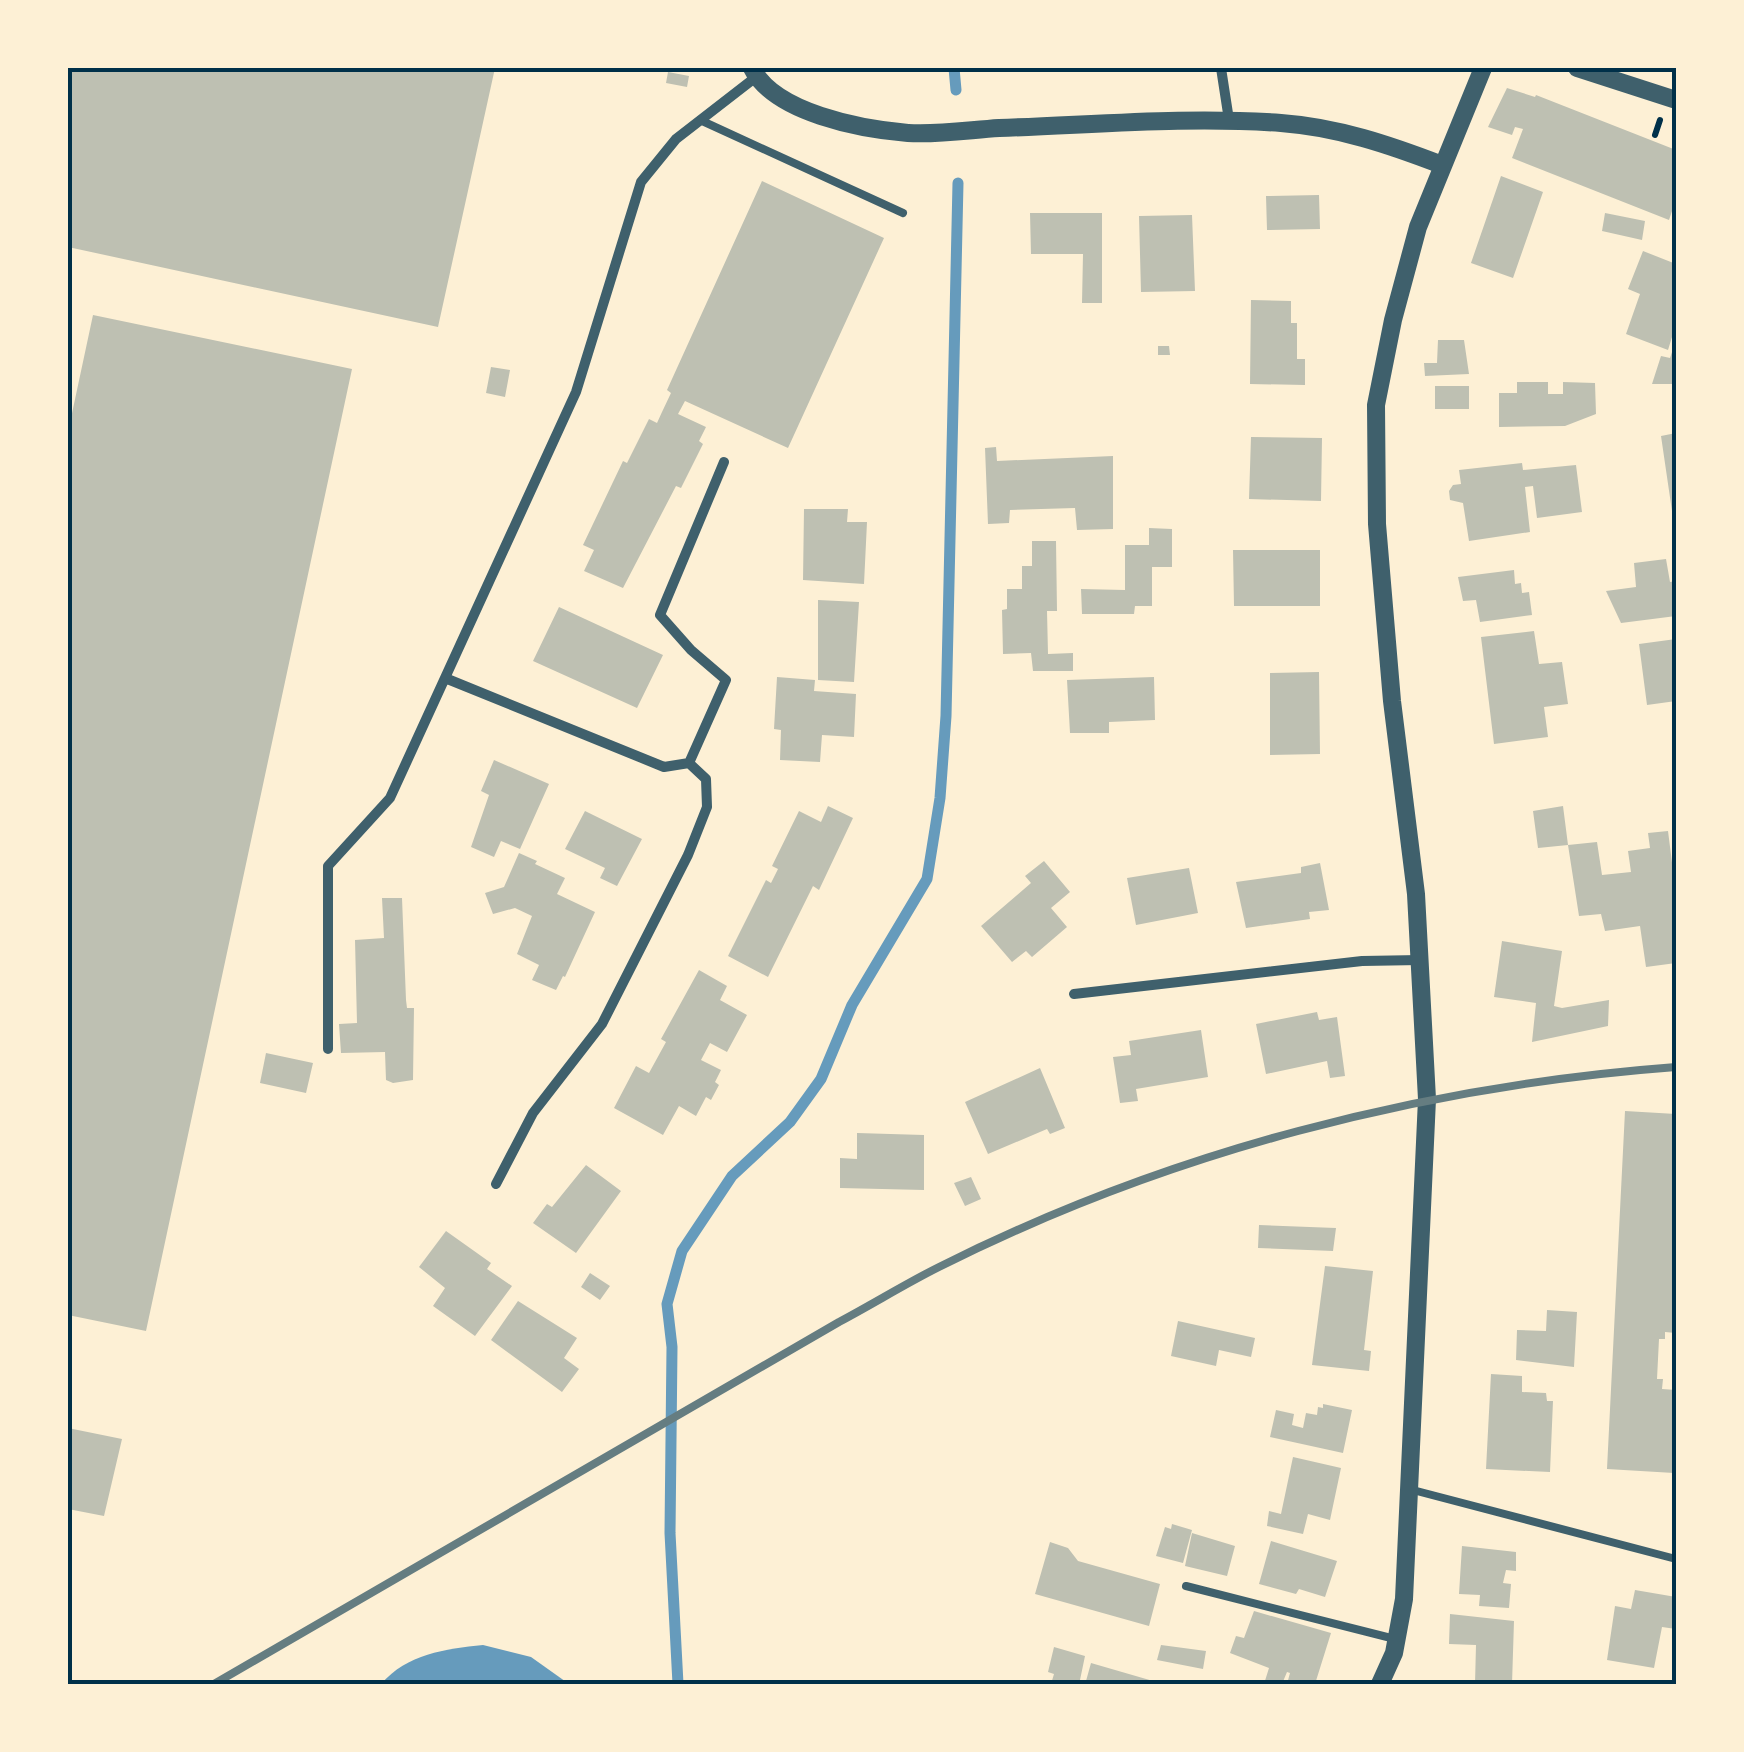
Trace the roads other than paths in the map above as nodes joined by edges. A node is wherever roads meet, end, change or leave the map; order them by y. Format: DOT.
graph roads {
  1 [pos="1221,68"];
  2 [pos="1483,68"];
  3 [pos="1577,68"];
  4 [pos="754,72"];
  5 [pos="1676,100"];
  6 [pos="700,120"];
  7 [pos="1230,120"];
  8 [pos="1442,165"];
  9 [pos="903,213"];
  10 [pos="724,462"];
  11 [pos="445,678"];
  12 [pos="690,763"];
  13 [pos="1420,960"];
  14 [pos="1074,994"];
  15 [pos="328,1050"];
  16 [pos="496,1184"];
  17 [pos="1409,1489"];
  18 [pos="1676,1558"];
  19 [pos="1186,1586"];
  20 [pos="1396,1640"];
  21 [pos="1380,1684"];
  1 -- 7 [label="street"];
  2 -- 8 [label="street"];
  3 -- 5 [label="street"];
  4 -- 6 [label="street"];
  4 -- 7 [label="street"];
  6 -- 9 [label="lane"];
  6 -- 11 [label="street"];
  7 -- 8 [label="street"];
  8 -- 13 [label="street"];
  10 -- 12 [label="street"];
  11 -- 12 [label="street"];
  11 -- 15 [label="street"];
  12 -- 16 [label="street"];
  13 -- 14 [label="street"];
  13 -- 17 [label="street"];
  17 -- 18 [label="lane"];
  17 -- 20 [label="street"];
  19 -- 20 [label="lane"];
  20 -- 21 [label="street"];
}
